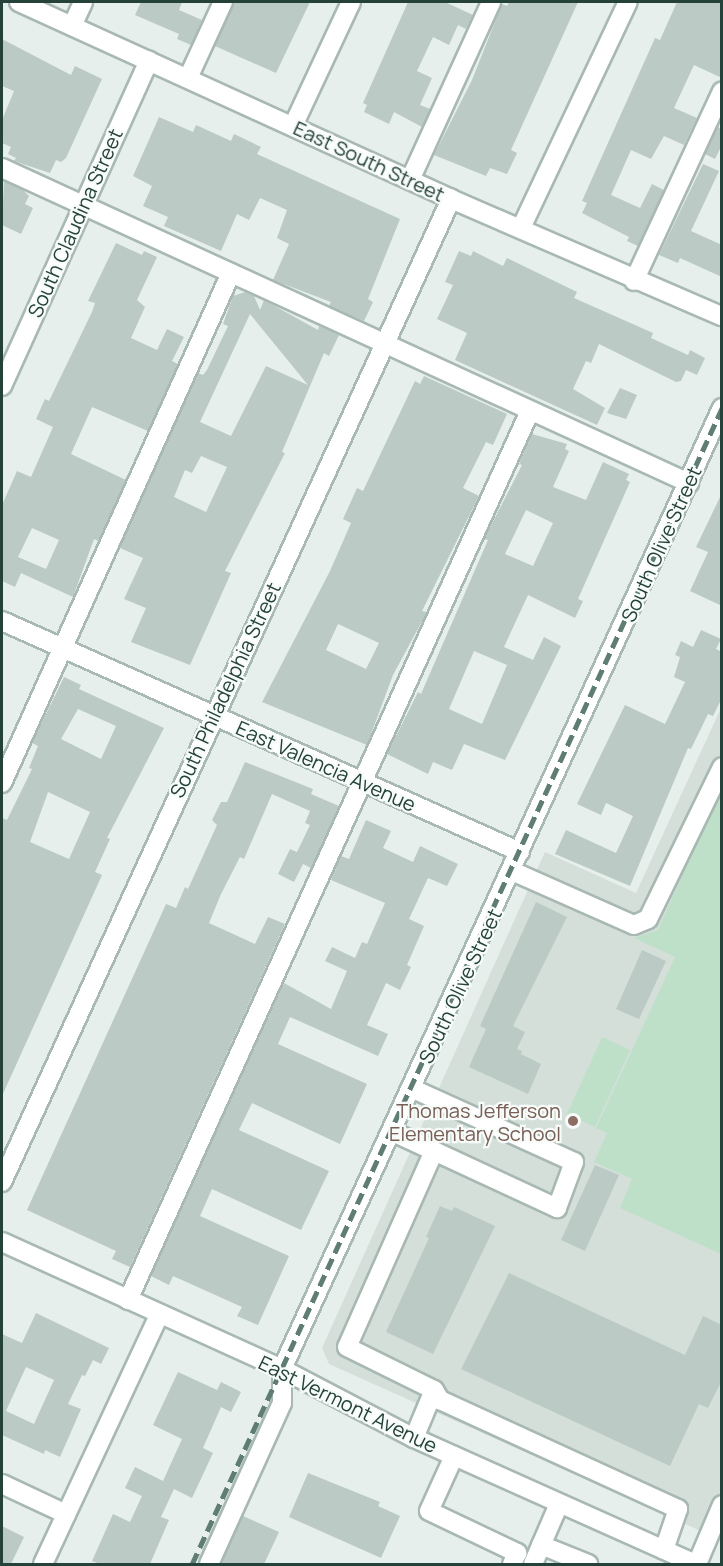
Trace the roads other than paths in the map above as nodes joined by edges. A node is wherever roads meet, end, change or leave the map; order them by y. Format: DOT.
graph roads {
  1 [pos="19,2"];
  2 [pos="83,2"];
  3 [pos="223,2"];
  4 [pos="351,2"];
  5 [pos="491,2"];
  6 [pos="628,2"];
  7 [pos="72,26"];
  8 [pos="149,61"];
  9 [pos="188,78"];
  10 [pos="722,91"];
  11 [pos="293,126"];
  12 [pos="2,168"];
  13 [pos="410,180"];
  14 [pos="451,199"];
  15 [pos="84,206"];
  16 [pos="521,228"];
  17 [pos="231,273"];
  18 [pos="634,281"];
  19 [pos="722,316"];
  20 [pos="385,344"];
  21 [pos="2,386"];
  22 [pos="722,408"];
  23 [pos="530,411"];
  24 [pos="689,483"];
  25 [pos="2,621"];
  26 [pos="63,648"];
  27 [pos="213,716"];
  28 [pos="722,767"];
  29 [pos="362,782"];
  30 [pos="2,783"];
  31 [pos="520,852"];
  32 [pos="512,871"];
  33 [pos="413,1089"];
  34 [pos="393,1132"];
  35 [pos="434,1151"];
  36 [pos="2,1182"];
  37 [pos="2,1242"];
  38 [pos="128,1300"];
  39 [pos="159,1315"];
  40 [pos="282,1369"];
  41 [pos="434,1390"];
  42 [pos="414,1438"];
  43 [pos="454,1456"];
  44 [pos="2,1484"];
  45 [pos="559,1504"];
  46 [pos="722,1505"];
  47 [pos="66,1514"];
  48 [pos="541,1545"];
  49 [pos="670,1557"];
  50 [pos="43,1564"];
  51 [pos="209,1564"];
  52 [pos="512,1564"];
  53 [pos="533,1564"];
  54 [pos="588,1564"];
  55 [pos="697,1564"];
  1 -- 7 [label="street, East South Street"];
  2 -- 7 [label="street"];
  3 -- 9 [label="street"];
  4 -- 11 [label="street"];
  5 -- 13 [label="street"];
  6 -- 16 [label="street"];
  7 -- 8 [label="street, East South Street"];
  8 -- 9 [label="street, East South Street"];
  8 -- 15 [label="street, South Claudina Street"];
  9 -- 11 [label="street, East South Street"];
  10 -- 18 [label="street"];
  11 -- 13 [label="street, East South Street"];
  12 -- 15 [label="street"];
  13 -- 14 [label="street, East South Street"];
  14 -- 16 [label="street, East South Street"];
  14 -- 20 [label="street, South Philadelphia Street"];
  15 -- 17 [label="street"];
  15 -- 21 [label="street, South Claudina Street"];
  16 -- 18 [label="street, East South Street"];
  17 -- 20 [label="street"];
  17 -- 26 [label="street"];
  18 -- 19 [label="street, East South Street"];
  20 -- 23 [label="street"];
  20 -- 27 [label="street, South Philadelphia Street"];
  22 -- 24 [label="street, South Olive Street"];
  23 -- 24 [label="street"];
  23 -- 29 [label="street"];
  24 -- 31 [label="street, South Olive Street"];
  25 -- 26 [label="street, East Valencia Avenue"];
  26 -- 27 [label="street, East Valencia Avenue"];
  26 -- 30 [label="street"];
  27 -- 29 [label="street, East Valencia Avenue"];
  27 -- 36 [label="street, South Philadelphia Street"];
  28 -- 32 [label="street"];
  29 -- 31 [label="street, East Valencia Avenue"];
  29 -- 38 [label="street"];
  31 -- 32 [label="street, South Olive Street"];
  32 -- 33 [label="street, South Olive Street"];
  33 -- 34 [label="street, South Olive Street"];
  33 -- 35 [label="street"];
  34 -- 35 [label="street"];
  34 -- 40 [label="street, South Olive Street"];
  35 -- 41 [label="street"];
  37 -- 38 [label="street, East Vermont Avenue"];
  38 -- 39 [label="street, East Vermont Avenue"];
  39 -- 40 [label="street, East Vermont Avenue"];
  39 -- 47 [label="street"];
  40 -- 42 [label="street, East Vermont Avenue"];
  40 -- 51 [label="street, South Olive Street"];
  41 -- 42 [label="street"];
  41 -- 49 [label="street"];
  42 -- 43 [label="street, East Vermont Avenue"];
  43 -- 45 [label="street, East Vermont Avenue"];
  43 -- 52 [label="street"];
  44 -- 47 [label="street"];
  45 -- 48 [label="street"];
  45 -- 49 [label="street, East Vermont Avenue"];
  46 -- 55 [label="street"];
  47 -- 50 [label="street"];
  48 -- 53 [label="street"];
  48 -- 54 [label="street"];
  49 -- 55 [label="street, East Vermont Avenue"];
}
